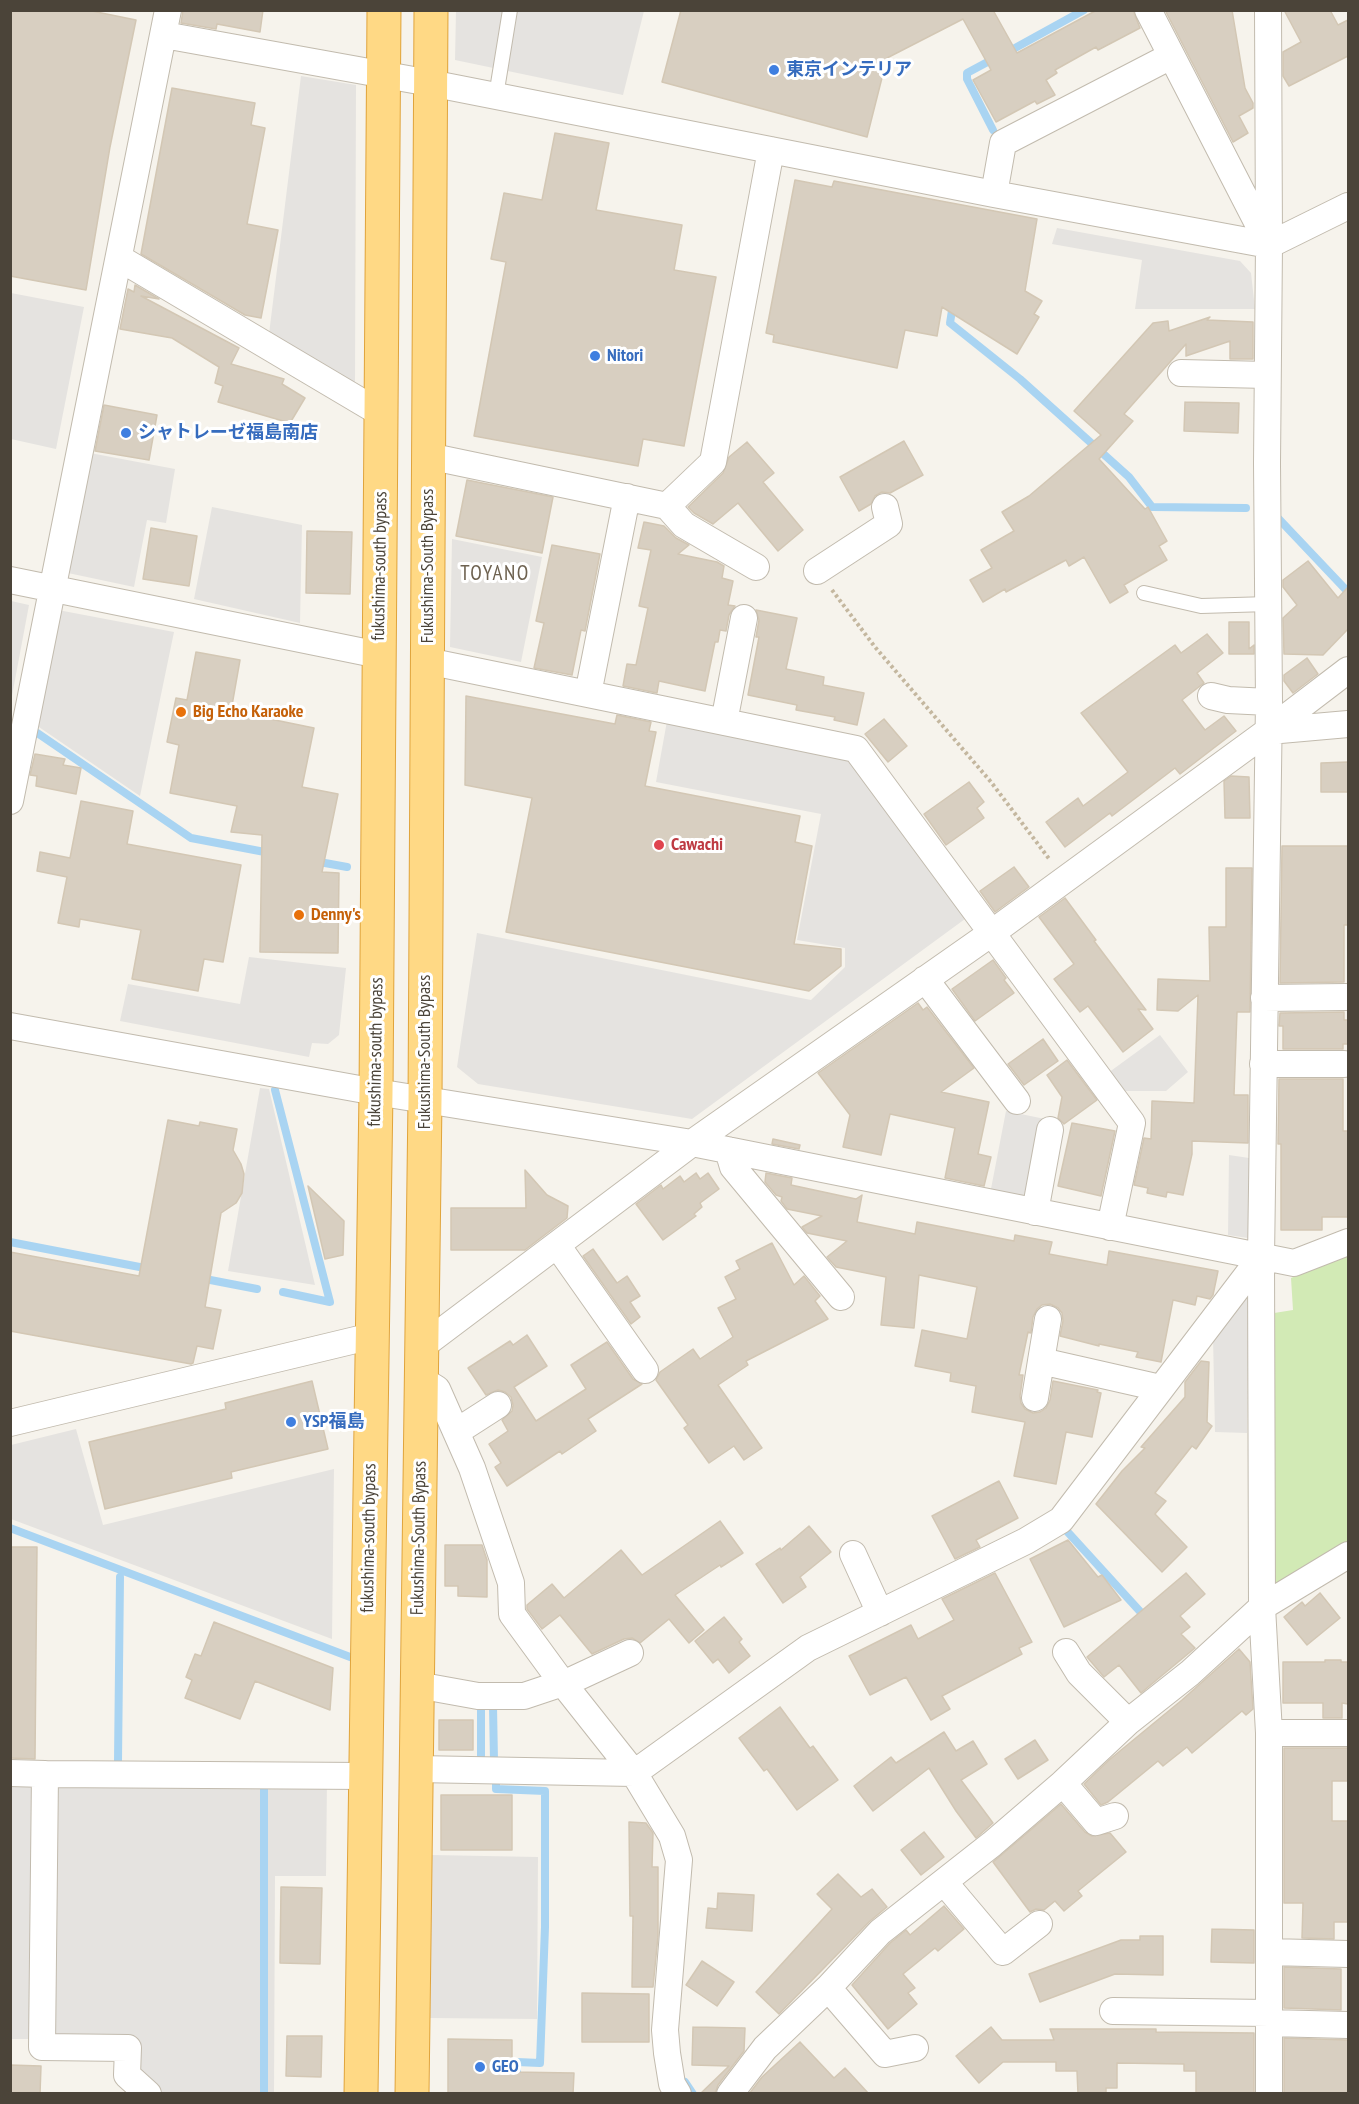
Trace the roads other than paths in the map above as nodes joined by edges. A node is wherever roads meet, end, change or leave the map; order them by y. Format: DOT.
graph roads {
  1 [pos="384,10"];
  2 [pos="431,10"];
  3 [pos="510,10"];
  4 [pos="1148,10"];
  5 [pos="1268,10"];
  6 [pos="166,23"];
  7 [pos="1171,56"];
  8 [pos="383,75"];
  9 [pos="430,83"];
  10 [pos="496,96"];
  11 [pos="771,150"];
  12 [pos="994,194"];
  13 [pos="1348,206"];
  14 [pos="1269,245"];
  15 [pos="119,258"];
  16 [pos="1181,373"];
  17 [pos="1267,375"];
  18 [pos="382,414"];
  19 [pos="428,456"];
  20 [pos="627,497"];
  21 [pos="668,506"];
  22 [pos="885,507"];
  23 [pos="756,567"];
  24 [pos="817,571"];
  25 [pos="10,580"];
  26 [pos="52,588"];
  27 [pos="1144,593"];
  28 [pos="1269,604"];
  29 [pos="744,618"];
  30 [pos="379,654"];
  31 [pos="427,661"];
  32 [pos="1348,670"];
  33 [pos="588,694"];
  34 [pos="1211,696"];
  35 [pos="1269,702"];
  36 [pos="724,722"];
  37 [pos="1348,724"];
  38 [pos="1268,731"];
  39 [pos="10,801"];
  40 [pos="993,932"];
  41 [pos="925,979"];
  42 [pos="1346,997"];
  43 [pos="1264,998"];
  44 [pos="10,1026"];
  45 [pos="1263,1064"];
  46 [pos="1344,1064"];
  47 [pos="375,1092"];
  48 [pos="425,1100"];
  49 [pos="1017,1101"];
  50 [pos="1050,1130"];
  51 [pos="692,1143"];
  52 [pos="728,1150"];
  53 [pos="1035,1212"];
  54 [pos="1110,1227"];
  55 [pos="1348,1242"];
  56 [pos="557,1245"];
  57 [pos="1260,1257"];
  58 [pos="841,1297"];
  59 [pos="1048,1319"];
  60 [pos="372,1336"];
  61 [pos="422,1347"];
  62 [pos="1041,1361"];
  63 [pos="645,1370"];
  64 [pos="421,1379"];
  65 [pos="1160,1388"];
  66 [pos="1035,1398"];
  67 [pos="498,1405"];
  68 [pos="10,1423"];
  69 [pos="456,1432"];
  70 [pos="854,1554"];
  71 [pos="1348,1555"];
  72 [pos="1262,1607"];
  73 [pos="880,1613"];
  74 [pos="1066,1652"];
  75 [pos="630,1653"];
  76 [pos="563,1683"];
  77 [pos="417,1685"];
  78 [pos="1128,1722"];
  79 [pos="1269,1733"];
  80 [pos="1348,1733"];
  81 [pos="416,1769"];
  82 [pos="10,1773"];
  83 [pos="634,1773"];
  84 [pos="45,1774"];
  85 [pos="366,1776"];
  86 [pos="1063,1783"];
  87 [pos="1115,1816"];
  88 [pos="944,1882"];
  89 [pos="1039,1924"];
  90 [pos="1269,1952"];
  91 [pos="1348,1954"];
  92 [pos="828,1988"];
  93 [pos="1113,2011"];
  94 [pos="1269,2018"];
  95 [pos="1348,2025"];
  96 [pos="915,2048"];
  97 [pos="148,2094"];
  98 [pos="362,2094"];
  99 [pos="412,2094"];
  100 [pos="678,2094"];
  101 [pos="730,2094"];
  102 [pos="1269,2094"];
  1 -- 8 [label="highway, fukushima-south bypass"];
  2 -- 9 [label="highway, Fukushima-South Bypass"];
  3 -- 10 [label="lane"];
  4 -- 7 [label="street"];
  5 -- 14 [label="street"];
  6 -- 8 [label="street"];
  6 -- 15 [label="street"];
  7 -- 12 [label="street"];
  7 -- 14 [label="street"];
  8 -- 9 [label="street"];
  8 -- 18 [label="highway, fukushima-south bypass"];
  9 -- 10 [label="street"];
  9 -- 19 [label="highway, Fukushima-South Bypass"];
  10 -- 11 [label="street"];
  11 -- 12 [label="street"];
  11 -- 21 [label="street"];
  12 -- 14 [label="street"];
  13 -- 14 [label="street"];
  14 -- 17 [label="street"];
  15 -- 18 [label="street"];
  15 -- 26 [label="street"];
  16 -- 17 [label="street"];
  17 -- 28 [label="street"];
  18 -- 30 [label="highway, fukushima-south bypass"];
  19 -- 20 [label="street"];
  19 -- 31 [label="highway, Fukushima-South Bypass"];
  20 -- 21 [label="street"];
  20 -- 33 [label="street"];
  21 -- 23 [label="street"];
  22 -- 24 [label="street"];
  25 -- 26 [label="street"];
  26 -- 30 [label="street"];
  26 -- 39 [label="street"];
  27 -- 28 [label="lane"];
  28 -- 35 [label="street"];
  29 -- 36 [label="street"];
  30 -- 47 [label="highway, fukushima-south bypass"];
  31 -- 33 [label="street"];
  31 -- 48 [label="highway, Fukushima-South Bypass"];
  32 -- 38 [label="street"];
  33 -- 36 [label="street"];
  34 -- 35 [label="street"];
  35 -- 38 [label="street"];
  36 -- 40 [label="street"];
  37 -- 38 [label="street"];
  38 -- 40 [label="street"];
  38 -- 43 [label="street"];
  40 -- 41 [label="street"];
  40 -- 54 [label="street"];
  41 -- 49 [label="street"];
  41 -- 51 [label="street"];
  42 -- 43 [label="street"];
  43 -- 45 [label="street"];
  44 -- 47 [label="street"];
  45 -- 46 [label="street"];
  45 -- 57 [label="street"];
  47 -- 48 [label="street"];
  47 -- 60 [label="highway, fukushima-south bypass"];
  48 -- 51 [label="street"];
  48 -- 61 [label="highway, Fukushima-South Bypass"];
  50 -- 53 [label="street"];
  51 -- 52 [label="street"];
  51 -- 56 [label="street"];
  52 -- 53 [label="street"];
  52 -- 58 [label="street"];
  53 -- 54 [label="street"];
  54 -- 57 [label="street"];
  55 -- 57 [label="street"];
  56 -- 61 [label="street"];
  56 -- 63 [label="street"];
  57 -- 65 [label="street"];
  57 -- 72 [label="street"];
  59 -- 62 [label="street"];
  60 -- 68 [label="street"];
  60 -- 85 [label="highway, fukushima-south bypass"];
  61 -- 64 [label="highway, Fukushima-South Bypass"];
  62 -- 65 [label="street"];
  62 -- 66 [label="street"];
  64 -- 69 [label="street"];
  64 -- 77 [label="highway, Fukushima-South Bypass"];
  65 -- 73 [label="street"];
  67 -- 69 [label="street"];
  69 -- 76 [label="street"];
  70 -- 73 [label="street"];
  71 -- 72 [label="street"];
  72 -- 78 [label="street"];
  72 -- 79 [label="street"];
  73 -- 83 [label="street"];
  74 -- 78 [label="street"];
  75 -- 76 [label="street"];
  76 -- 77 [label="street"];
  76 -- 83 [label="street"];
  77 -- 81 [label="highway, Fukushima-South Bypass"];
  78 -- 86 [label="street"];
  79 -- 80 [label="street"];
  79 -- 90 [label="street"];
  81 -- 83 [label="street"];
  81 -- 99 [label="highway, Fukushima-South Bypass"];
  82 -- 84 [label="street"];
  83 -- 100 [label="street"];
  84 -- 85 [label="street"];
  84 -- 97 [label="street"];
  85 -- 98 [label="highway, fukushima-south bypass"];
  86 -- 87 [label="street"];
  86 -- 88 [label="street"];
  88 -- 89 [label="street"];
  88 -- 92 [label="street"];
  90 -- 91 [label="street"];
  90 -- 94 [label="street"];
  92 -- 96 [label="street"];
  92 -- 101 [label="street"];
  93 -- 94 [label="street"];
  94 -- 95 [label="street"];
  94 -- 102 [label="street"];
}
